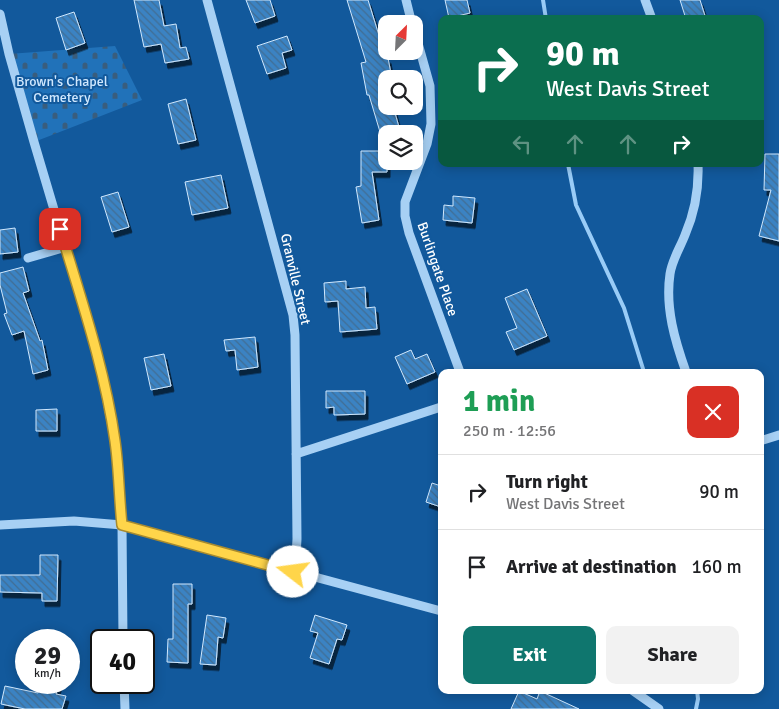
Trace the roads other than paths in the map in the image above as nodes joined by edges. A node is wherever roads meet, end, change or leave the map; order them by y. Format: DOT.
graph roads {
  1 [pos="207,0"];
  2 [pos="406,0"];
  3 [pos="646,0"];
  4 [pos="0,14"];
  5 [pos="410,15"];
  6 [pos="651,15"];
  7 [pos="423,60"];
  8 [pos="698,167"];
  9 [pos="66,247"];
  10 [pos="28,258"];
  11 [pos="459,369"];
  12 [pos="685,369"];
  13 [pos="438,408"];
  14 [pos="779,434"];
  15 [pos="764,440"];
  16 [pos="296,454"];
  17 [pos="0,525"];
  18 [pos="122,525"];
  19 [pos="293,572"];
  20 [pos="438,610"];
  21 [pos="123,629"];
  22 [pos="124,694"];
  23 [pos="638,694"];
  24 [pos="125,709"];
  25 [pos="659,709"];
  1 -- 16 [label="street, Granville Street"];
  2 -- 5 [label="street"];
  3 -- 6 [label="street"];
  4 -- 9 [label="street"];
  7 -- 11 [label="street, Burlingate Place"];
  8 -- 12 [label="street"];
  9 -- 10 [label="street"];
  9 -- 18 [label="street"];
  13 -- 16 [label="street"];
  14 -- 15 [label="street"];
  16 -- 19 [label="street, Granville Street"];
  17 -- 18 [label="street"];
  18 -- 19 [label="street"];
  18 -- 21 [label="street"];
  19 -- 20 [label="street"];
  22 -- 24 [label="street"];
  23 -- 25 [label="street"];
}
